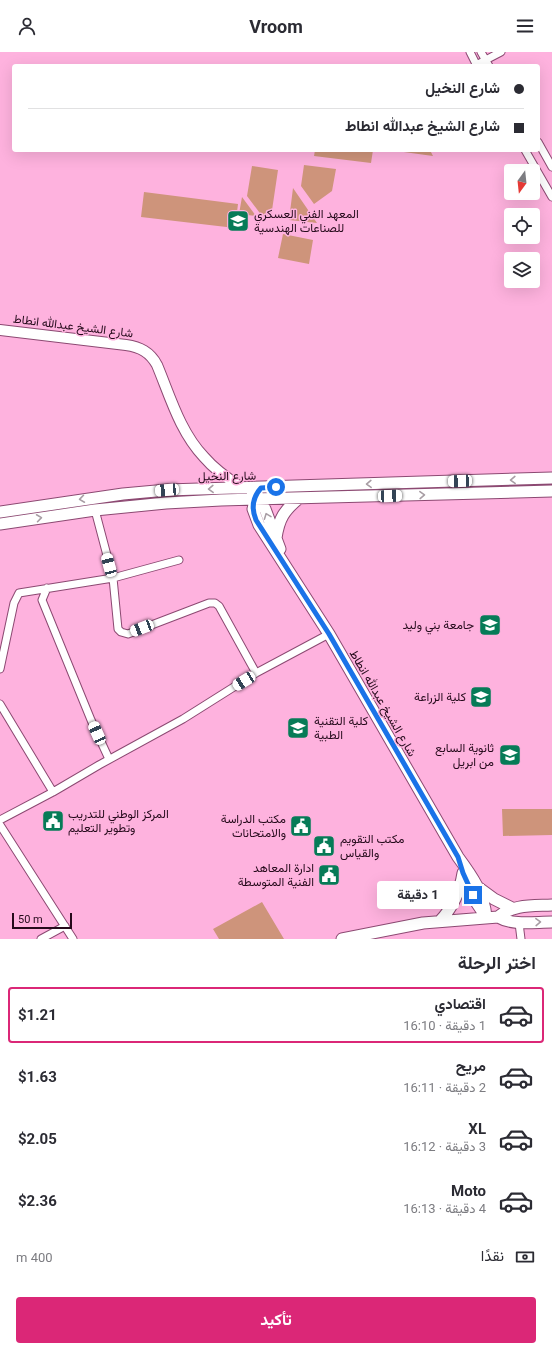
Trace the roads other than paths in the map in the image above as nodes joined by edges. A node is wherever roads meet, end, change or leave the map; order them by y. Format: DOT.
graph roads {
  1 [pos="470,52"];
  2 [pos="481,52"];
  3 [pos="501,52"];
  4 [pos="488,63"];
  5 [pos="476,64"];
  6 [pos="540,146"];
  7 [pos="526,152"];
  8 [pos="552,167"];
  9 [pos="552,198"];
  10 [pos="0,330"];
  11 [pos="552,478"];
  12 [pos="242,488"];
  13 [pos="261,488"];
  14 [pos="552,491"];
  15 [pos="299,498"];
  16 [pos="255,499"];
  17 [pos="220,500"];
  18 [pos="95,510"];
  19 [pos="0,512"];
  20 [pos="256,520"];
  21 [pos="0,524"];
  22 [pos="276,539"];
  23 [pos="179,560"];
  24 [pos="284,563"];
  25 [pos="113,578"];
  26 [pos="47,588"];
  27 [pos="329,634"];
  28 [pos="0,669"];
  29 [pos="256,673"];
  30 [pos="0,704"];
  31 [pos="109,759"];
  32 [pos="53,792"];
  33 [pos="0,820"];
  34 [pos="0,825"];
  35 [pos="458,857"];
  36 [pos="463,873"];
  37 [pos="478,887"];
  38 [pos="552,905"];
  39 [pos="512,908"];
  40 [pos="486,917"];
  41 [pos="498,917"];
  42 [pos="440,921"];
  43 [pos="552,922"];
  44 [pos="520,923"];
  45 [pos="65,926"];
  46 [pos="363,937"];
  47 [pos="41,939"];
  48 [pos="72,939"];
  49 [pos="342,939"];
  50 [pos="521,939"];
  1 -- 5 [label="street"];
  2 -- 4 [label="street"];
  3 -- 4 [label="street"];
  6 -- 8 [label="street"];
  7 -- 9 [label="street"];
  10 -- 12 [label="main road, شارع الشيخ عبدالله انطاط"];
  11 -- 13 [label="main road, شارع النخيل, one-way"];
  12 -- 13 [label="main road, شارع النخيل"];
  12 -- 16 [label="main road, شارع الشيخ عبدالله انطاط"];
  12 -- 19 [label="main road, شارع النخيل, one-way"];
  13 -- 16 [label="main road"];
  15 -- 14 [label="main road, شارع النخيل, one-way"];
  15 -- 16 [label="main road, شارع النخيل"];
  15 -- 22 [label="main road"];
  16 -- 17 [label="main road, شارع النخيل"];
  16 -- 20 [label="main road, شارع الشيخ عبدالله انطاط"];
  22 -- 16 [label="main road, شارع الشيخ عبدالله انطاط, one-way"];
  17 -- 18 [label="main road, شارع النخيل"];
  17 -- 20 [label="main road"];
  21 -- 18 [label="main road, شارع النخيل, one-way"];
  18 -- 25 [label="street"];
  20 -- 24 [label="main road, شارع الشيخ عبدالله انطاط"];
  22 -- 24 [label="main road, شارع الشيخ عبدالله انطاط"];
  23 -- 25 [label="street"];
  24 -- 27 [label="main road, شارع الشيخ عبدالله انطاط"];
  25 -- 26 [label="street"];
  25 -- 29 [label="street"];
  26 -- 28 [label="street"];
  26 -- 31 [label="street"];
  27 -- 29 [label="street"];
  27 -- 35 [label="main road, شارع الشيخ عبدالله انطاط"];
  29 -- 31 [label="street"];
  30 -- 32 [label="street"];
  31 -- 32 [label="street"];
  32 -- 33 [label="street"];
  34 -- 45 [label="street"];
  35 -- 36 [label="main road, شارع الشيخ عبدالله انطاط"];
  35 -- 37 [label="main road, شارع الشيخ عبدالله انطاط"];
  36 -- 40 [label="main road, شارع الشيخ عبدالله انطاط"];
  36 -- 42 [label="main road"];
  37 -- 39 [label="main road"];
  37 -- 40 [label="main road, شارع الشيخ عبدالله انطاط"];
  38 -- 39 [label="main road"];
  39 -- 41 [label="main road"];
  40 -- 41 [label="main road"];
  40 -- 42 [label="main road"];
  41 -- 44 [label="main road"];
  42 -- 46 [label="main road"];
  44 -- 43 [label="main road, one-way"];
  44 -- 50 [label="street"];
  45 -- 47 [label="street"];
  45 -- 48 [label="street"];
  46 -- 49 [label="main road"];
}
